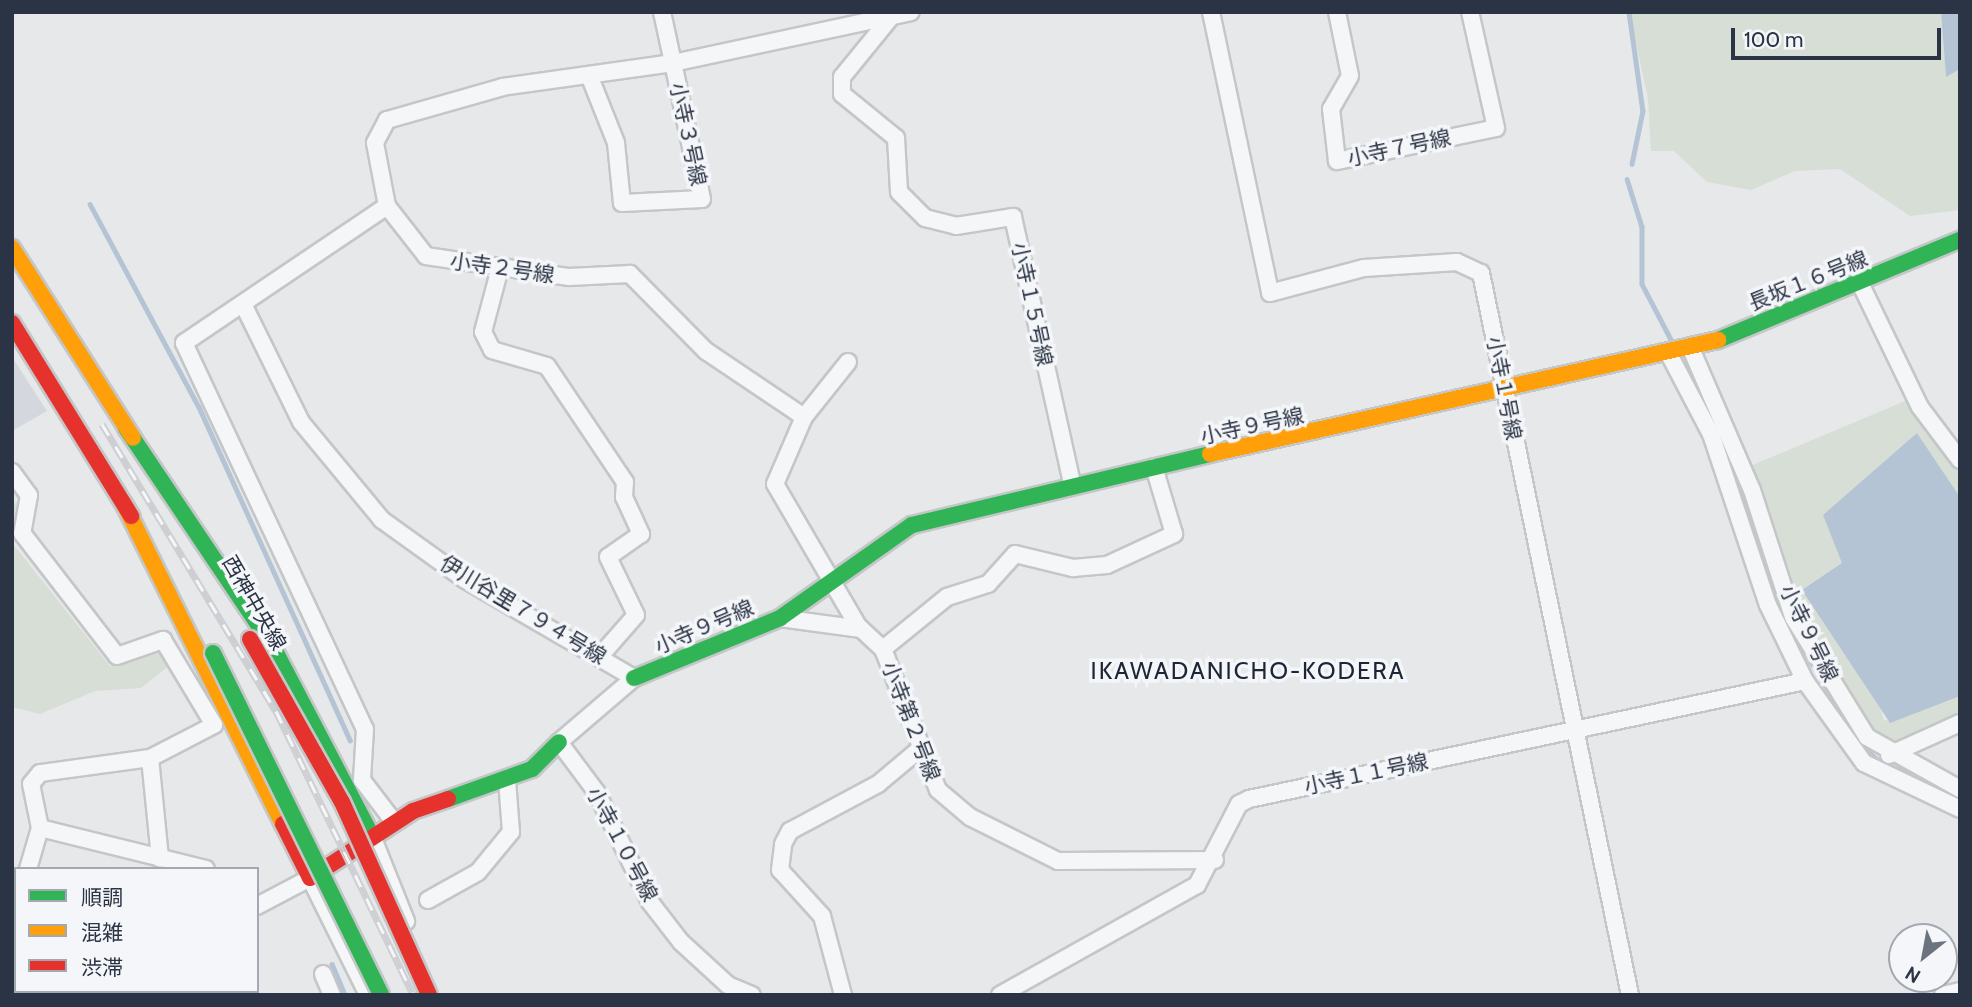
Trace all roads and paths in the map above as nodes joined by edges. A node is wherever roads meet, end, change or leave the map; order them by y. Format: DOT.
graph roads {
  1 [pos="662,12"];
  2 [pos="911,12"];
  3 [pos="1211,12"];
  4 [pos="1337,12"];
  5 [pos="1470,12"];
  6 [pos="891,16"];
  7 [pos="833,20"];
  8 [pos="673,63"];
  9 [pos="589,75"];
  10 [pos="387,206"];
  11 [pos="1960,240"];
  12 [pos="12,248"];
  13 [pos="500,268"];
  14 [pos="1860,283"];
  15 [pos="244,306"];
  16 [pos="12,323"];
  17 [pos="1692,351"];
  18 [pos="1670,356"];
  19 [pos="848,362"];
  20 [pos="1505,394"];
  21 [pos="804,417"];
  22 [pos="127,428"];
  23 [pos="1960,460"];
  24 [pos="1154,467"];
  25 [pos="12,472"];
  26 [pos="1072,483"];
  27 [pos="124,504"];
  28 [pos="836,580"];
  29 [pos="1770,581"];
  30 [pos="780,618"];
  31 [pos="861,629"];
  32 [pos="883,649"];
  33 [pos="601,655"];
  34 [pos="634,678"];
  35 [pos="1805,681"];
  36 [pos="1960,723"];
  37 [pos="1574,731"];
  38 [pos="559,742"];
  39 [pos="922,747"];
  40 [pos="1889,755"];
  41 [pos="150,758"];
  42 [pos="508,780"];
  43 [pos="1960,789"];
  44 [pos="1960,809"];
  45 [pos="394,822"];
  46 [pos="40,828"];
  47 [pos="372,836"];
  48 [pos="160,859"];
  49 [pos="1215,860"];
  50 [pos="29,867"];
  51 [pos="197,867"];
  52 [pos="310,878"];
  53 [pos="428,900"];
  54 [pos="259,905"];
  55 [pos="323,974"];
  56 [pos="1960,991"];
  57 [pos="332,995"];
  58 [pos="368,995"];
  59 [pos="381,995"];
  60 [pos="429,995"];
  61 [pos="436,995"];
  62 [pos="751,995"];
  63 [pos="843,995"];
  64 [pos="1000,995"];
  65 [pos="1630,995"];
  66 [pos="1943,995"];
  1 -- 8 [label="street"];
  2 -- 6 [label="street, 小寺２号線"];
  3 -- 20 [label="street, 小寺１号線"];
  4 -- 5 [label="street, 小寺７号線"];
  6 -- 7 [label="street, 小寺２号線"];
  6 -- 26 [label="street, 小寺１５号線"];
  7 -- 8 [label="street, 小寺２号線"];
  8 -- 9 [label="street, 小寺２号線"];
  8 -- 9 [label="street, 小寺３号線"];
  9 -- 10 [label="street, 小寺２号線"];
  10 -- 13 [label="street, 小寺２号線"];
  10 -- 15 [label="street"];
  11 -- 14 [label="street, 長坂１６号線"];
  12 -- 22 [label="street, 西神中央線"];
  13 -- 21 [label="street, 小寺２号線"];
  13 -- 33 [label="street"];
  14 -- 17 [label="street, 長坂１６号線"];
  14 -- 23 [label="street"];
  15 -- 33 [label="street, 伊川谷里７９４号線"];
  15 -- 45 [label="street"];
  16 -- 27 [label="street"];
  17 -- 18 [label="street, 長坂１６号線"];
  17 -- 29 [label="street"];
  18 -- 20 [label="street, 小寺９号線"];
  18 -- 29 [label="street, 小寺９号線"];
  19 -- 21 [label="street"];
  20 -- 24 [label="street, 小寺９号線"];
  20 -- 37 [label="street, 小寺１号線"];
  21 -- 28 [label="street, 小寺第２号線"];
  22 -- 47 [label="street"];
  22 -- 60 [label="street, 西神中央線, bridge"];
  24 -- 26 [label="street, 小寺９号線"];
  24 -- 32 [label="street"];
  25 -- 41 [label="street"];
  26 -- 28 [label="street, 小寺９号線"];
  27 -- 52 [label="street"];
  27 -- 59 [label="street, bridge"];
  28 -- 30 [label="street, 小寺９号線"];
  28 -- 31 [label="street, 小寺第２号線"];
  29 -- 35 [label="street, 小寺９号線"];
  29 -- 40 [label="street"];
  30 -- 31 [label="street"];
  30 -- 34 [label="street, 小寺９号線"];
  31 -- 32 [label="street, 小寺第２号線"];
  32 -- 39 [label="street, 小寺第２号線"];
  33 -- 34 [label="street, 伊川谷里７９４号線"];
  34 -- 38 [label="street, 小寺９号線"];
  35 -- 37 [label="street, 小寺１１号線"];
  35 -- 44 [label="street, 小寺９号線"];
  36 -- 40 [label="street"];
  37 -- 49 [label="street, 小寺１１号線"];
  37 -- 65 [label="street, 小寺１号線"];
  38 -- 42 [label="street, 小寺９号線"];
  38 -- 62 [label="street, 小寺１０号線"];
  39 -- 49 [label="street, 小寺第２号線"];
  39 -- 63 [label="street"];
  40 -- 43 [label="street"];
  41 -- 46 [label="street"];
  41 -- 48 [label="street"];
  42 -- 45 [label="street, 小寺９号線"];
  42 -- 53 [label="street"];
  45 -- 47 [label="street, 小寺９号線"];
  46 -- 48 [label="street"];
  46 -- 50 [label="street"];
  47 -- 52 [label="street, 小寺９号線"];
  47 -- 61 [label="street"];
  48 -- 51 [label="street"];
  49 -- 64 [label="street, 小寺１１号線"];
  52 -- 54 [label="street"];
  52 -- 58 [label="street"];
  55 -- 57 [label="street"];
  56 -- 66 [label="street"];
}
